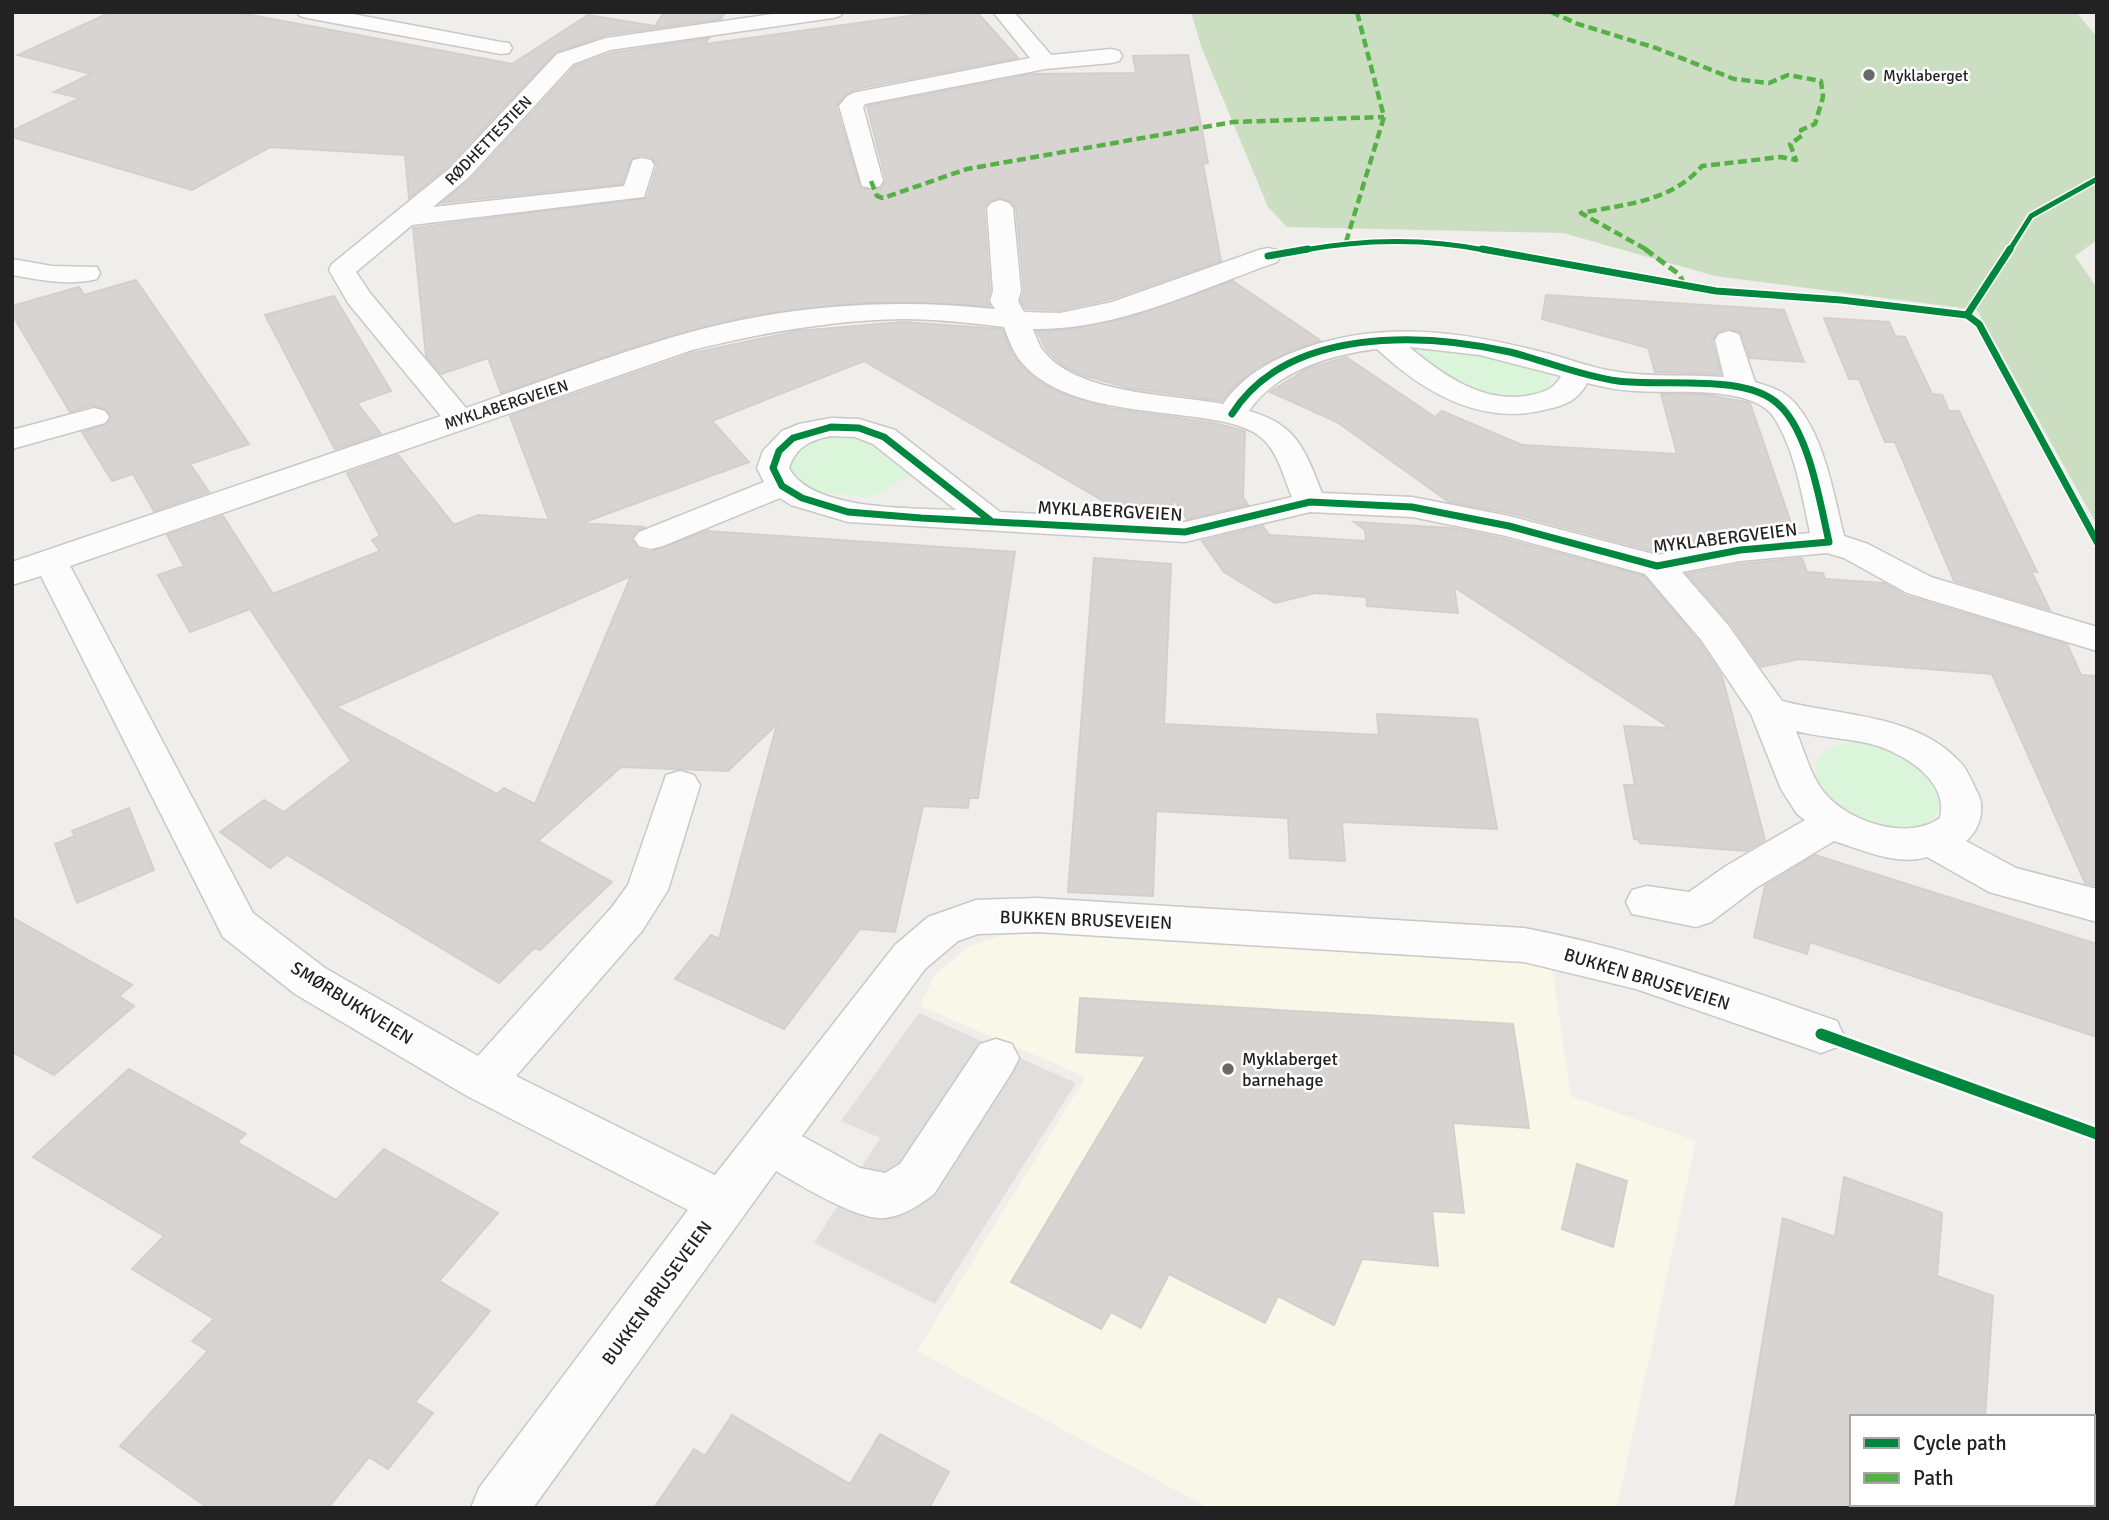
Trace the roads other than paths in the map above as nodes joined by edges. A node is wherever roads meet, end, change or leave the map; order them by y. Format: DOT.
graph roads {
  1 [pos="307,12"];
  2 [pos="833,12"];
  3 [pos="1003,12"];
  4 [pos="501,48"];
  5 [pos="1111,56"];
  6 [pos="1045,62"];
  7 [pos="642,165"];
  8 [pos="871,181"];
  9 [pos="1000,208"];
  10 [pos="405,218"];
  11 [pos="1268,256"];
  12 [pos="12,267"];
  13 [pos="87,273"];
  14 [pos="1015,320"];
  15 [pos="1383,339"];
  16 [pos="1729,340"];
  17 [pos="1578,373"];
  18 [pos="1742,389"];
  19 [pos="1233,414"];
  20 [pos="94,416"];
  21 [pos="459,419"];
  22 [pos="12,440"];
  23 [pos="782,486"];
  24 [pos="1310,502"];
  25 [pos="991,521"];
  26 [pos="651,539"];
  27 [pos="1829,542"];
  28 [pos="1657,566"];
  29 [pos="31,567"];
  30 [pos="2097,639"];
  31 [pos="1769,711"];
  32 [pos="680,785"];
  33 [pos="1834,822"];
  34 [pos="1931,840"];
  35 [pos="1647,902"];
  36 [pos="2097,906"];
  37 [pos="1821,1034"];
  38 [pos="996,1058"];
  39 [pos="483,1082"];
  40 [pos="770,1142"];
  41 [pos="723,1203"];
  42 [pos="499,1508"];
  1 -- 4 [label="street"];
  2 -- 10 [label="street, RØDHETTESTIEN"];
  3 -- 6 [label="street"];
  5 -- 6 [label="street"];
  6 -- 8 [label="street"];
  7 -- 10 [label="street"];
  9 -- 14 [label="street"];
  10 -- 21 [label="street, RØDHETTESTIEN"];
  11 -- 14 [label="street, MYKLABERGVEIEN"];
  12 -- 13 [label="street"];
  14 -- 19 [label="street"];
  14 -- 21 [label="street, MYKLABERGVEIEN"];
  15 -- 17 [label="street, MYKLABERGVEIEN"];
  15 -- 17 [label="street"];
  15 -- 19 [label="street, MYKLABERGVEIEN"];
  16 -- 18 [label="street"];
  17 -- 18 [label="street, MYKLABERGVEIEN"];
  18 -- 27 [label="street, MYKLABERGVEIEN"];
  19 -- 24 [label="street"];
  20 -- 22 [label="street"];
  21 -- 29 [label="street, MYKLABERGVEIEN"];
  23 -- 25 [label="street, MYKLABERGVEIEN"];
  23 -- 25 [label="street"];
  23 -- 26 [label="street"];
  24 -- 25 [label="street, MYKLABERGVEIEN"];
  24 -- 28 [label="street, MYKLABERGVEIEN"];
  27 -- 28 [label="street, MYKLABERGVEIEN"];
  27 -- 30 [label="street, MYKLABERGVEIEN"];
  28 -- 31 [label="street, MYKLABERGVEIEN"];
  29 -- 39 [label="street, SMØRBUKKVEIEN"];
  31 -- 33 [label="street, MYKLABERGVEIEN"];
  31 -- 34 [label="street"];
  32 -- 39 [label="street"];
  33 -- 34 [label="street, MYKLABERGVEIEN"];
  33 -- 35 [label="street"];
  34 -- 36 [label="street"];
  37 -- 40 [label="street, BUKKEN BRUSEVEIEN"];
  38 -- 40 [label="street"];
  39 -- 41 [label="street, SMØRBUKKVEIEN"];
  40 -- 41 [label="street, BUKKEN BRUSEVEIEN"];
  41 -- 42 [label="street, BUKKEN BRUSEVEIEN"];
}
